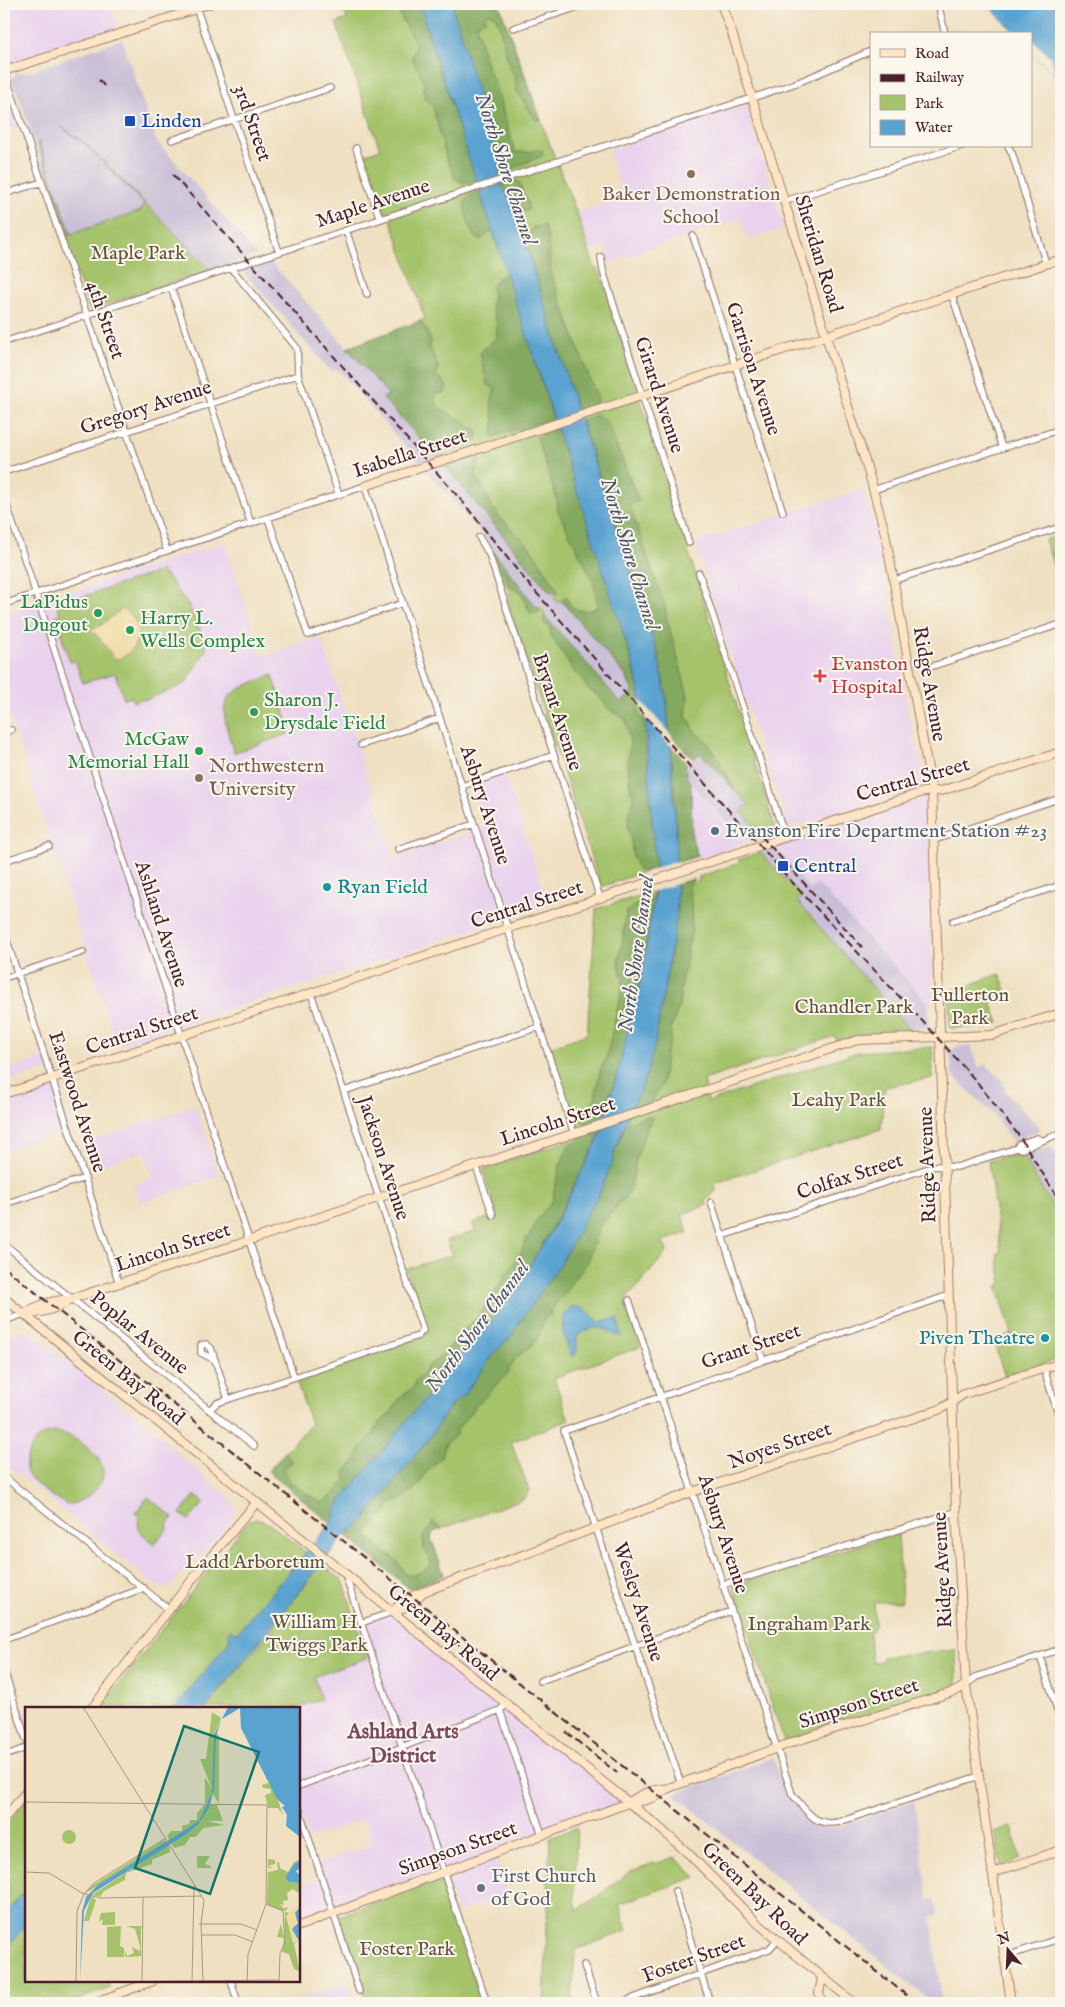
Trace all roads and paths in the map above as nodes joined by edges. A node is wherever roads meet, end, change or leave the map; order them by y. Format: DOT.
graph roads {
  1 [pos="212,4"];
  2 [pos="588,4"];
  3 [pos="721,4"];
  4 [pos="195,6"];
  5 [pos="940,12"];
  6 [pos="513,28"];
  7 [pos="945,32"];
  8 [pos="870,51"];
  9 [pos="4,70"];
  10 [pos="330,88"];
  11 [pos="752,97"];
  12 [pos="234,119"];
  13 [pos="172,140"];
  14 [pos="356,148"];
  15 [pos="956,148"];
  16 [pos="1009,148"];
  17 [pos="42,182"];
  18 [pos="4,194"];
  19 [pos="785,202"];
  20 [pos="380,219"];
  21 [pos="346,230"];
  22 [pos="693,236"];
  23 [pos="279,252"];
  24 [pos="601,257"];
  25 [pos="1061,259"];
  26 [pos="1046,264"];
  27 [pos="231,268"];
  28 [pos="171,287"];
  29 [pos="367,294"];
  30 [pos="952,294"];
  31 [pos="86,315"];
  32 [pos="826,335"];
  33 [pos="4,342"];
  34 [pos="734,365"];
  35 [pos="298,375"];
  36 [pos="642,395"];
  37 [pos="210,404"];
  38 [pos="1061,429"];
  39 [pos="126,432"];
  40 [pos="1002,448"];
  41 [pos="4,472"];
  42 [pos="364,486"];
  43 [pos="873,490"];
  44 [pos="339,495"];
  45 [pos="4,497"];
  46 [pos="783,512"];
  47 [pos="268,518"];
  48 [pos="251,524"];
  49 [pos="1061,527"];
  50 [pos="479,537"];
  51 [pos="689,543"];
  52 [pos="167,551"];
  53 [pos="699,573"];
  54 [pos="895,580"];
  55 [pos="36,594"];
  56 [pos="403,603"];
  57 [pos="4,604"];
  58 [pos="1061,624"];
  59 [pos="927,668"];
  60 [pos="440,718"];
  61 [pos="10,730"];
  62 [pos="4,732"];
  63 [pos="361,745"];
  64 [pos="1061,752"];
  65 [pos="554,755"];
  66 [pos="462,786"];
  67 [pos="932,791"];
  68 [pos="1061,798"];
  69 [pos="474,824"];
  70 [pos="786,837"];
  71 [pos="934,840"];
  72 [pos="49,846"];
  73 [pos="398,849"];
  74 [pos="4,861"];
  75 [pos="1061,885"];
  76 [pos="600,898"];
  77 [pos="953,921"];
  78 [pos="508,929"];
  79 [pos="4,932"];
  80 [pos="83,952"];
  81 [pos="17,973"];
  82 [pos="4,978"];
  83 [pos="311,993"];
  84 [pos="1061,1013"];
  85 [pos="539,1027"];
  86 [pos="181,1035"];
  87 [pos="941,1037"];
  88 [pos="52,1078"];
  89 [pos="344,1091"];
  90 [pos="4,1094"];
  91 [pos="1061,1133"];
  92 [pos="574,1134"];
  93 [pos="476,1166"];
  94 [pos="946,1167"];
  95 [pos="85,1178"];
  96 [pos="378,1198"];
  97 [pos="711,1202"];
  98 [pos="4,1204"];
  99 [pos="493,1215"];
  100 [pos="722,1236"];
  101 [pos="249,1240"];
  102 [pos="4,1244"];
  103 [pos="119,1283"];
  104 [pos="949,1295"];
  105 [pos="4,1298"];
  106 [pos="71,1299"];
  107 [pos="629,1300"];
  108 [pos="24,1314"];
  109 [pos="4,1321"];
  110 [pos="216,1360"];
  111 [pos="763,1360"];
  112 [pos="1061,1363"];
  113 [pos="1044,1368"];
  114 [pos="294,1377"];
  115 [pos="660,1396"];
  116 [pos="228,1399"];
  117 [pos="953,1402"];
  118 [pos="209,1410"];
  119 [pos="1061,1423"];
  120 [pos="564,1431"];
  121 [pos="254,1446"];
  122 [pos="4,1477"];
  123 [pos="692,1492"];
  124 [pos="256,1503"];
  125 [pos="956,1512"];
  126 [pos="597,1528"];
  127 [pos="345,1574"];
  128 [pos="722,1585"];
  129 [pos="144,1588"];
  130 [pos="170,1610"];
  131 [pos="730,1611"];
  132 [pos="392,1612"];
  133 [pos="361,1623"];
  134 [pos="4,1640"];
  135 [pos="636,1646"];
  136 [pos="1061,1649"];
  137 [pos="1040,1656"];
  138 [pos="4,1671"];
  139 [pos="540,1681"];
  140 [pos="966,1685"];
  141 [pos="93,1707"];
  142 [pos="503,1708"];
  143 [pos="1061,1722"];
  144 [pos="25,1736"];
  145 [pos="402,1747"];
  146 [pos="25,1748"];
  147 [pos="776,1748"];
  148 [pos="4,1756"];
  149 [pos="979,1776"];
  150 [pos="681,1784"];
  151 [pos="300,1786"];
  152 [pos="25,1793"];
  153 [pos="628,1803"];
  154 [pos="300,1812"];
  155 [pos="4,1819"];
  156 [pos="542,1835"];
  157 [pos="1061,1850"];
  158 [pos="443,1871"];
  159 [pos="992,1873"];
  160 [pos="675,1891"];
  161 [pos="333,1913"];
  162 [pos="300,1926"];
  163 [pos="1061,1938"];
  164 [pos="777,1940"];
  165 [pos="1004,1957"];
  166 [pos="584,1965"];
  167 [pos="701,1974"];
  168 [pos="822,1978"];
  169 [pos="151,1982"];
  170 [pos="231,1982"];
  171 [pos="359,1991"];
  172 [pos="112,2000"];
  173 [pos="93,2003"];
  174 [pos="238,2003"];
  175 [pos="487,2003"];
  176 [pos="597,2003"];
  177 [pos="620,2003"];
  178 [pos="710,2003"];
  179 [pos="823,2003"];
  180 [pos="854,2003"];
  181 [pos="1010,2003"];
  1 -- 4 [label="street"];
  2 -- 6 [label="street"];
  3 -- 11 [label="street, Sheridan Road"];
  4 -- 9 [label="street"];
  4 -- 12 [label="street, 3rd Street"];
  5 -- 7 [label="street"];
  8 -- 11 [label="street, Maple Avenue"];
  9 -- 17 [label="street, 4th Street"];
  10 -- 12 [label="street"];
  11 -- 19 [label="street, Sheridan Road"];
  11 -- 20 [label="street, Maple Avenue"];
  12 -- 13 [label="street"];
  12 -- 23 [label="street, 3rd Street"];
  14 -- 20 [label="street"];
  15 -- 19 [label="street"];
  16 -- 26 [label="street"];
  17 -- 18 [label="street"];
  17 -- 31 [label="street, 4th Street"];
  19 -- 32 [label="street, Sheridan Road"];
  20 -- 21 [label="street, Maple Avenue"];
  21 -- 23 [label="street, Maple Avenue"];
  21 -- 29 [label="street"];
  22 -- 34 [label="street, Garrison Avenue"];
  23 -- 27 [label="street, Maple Avenue"];
  24 -- 36 [label="street, Girard Avenue"];
  25 -- 26 [label="street, Sheridan Road"];
  26 -- 30 [label="street, Sheridan Road"];
  27 -- 28 [label="street, Maple Avenue"];
  27 -- 35 [label="street"];
  28 -- 31 [label="street, Maple Avenue"];
  28 -- 37 [label="street"];
  30 -- 32 [label="street, Sheridan Road"];
  30 -- 40 [label="street"];
  31 -- 33 [label="street, Maple Avenue"];
  31 -- 39 [label="street, 4th Street"];
  32 -- 34 [label="street, Isabella Street"];
  32 -- 43 [label="street, Ridge Avenue"];
  34 -- 36 [label="street, Isabella Street"];
  34 -- 46 [label="street, Garrison Avenue"];
  35 -- 37 [label="street, Gregory Avenue"];
  35 -- 44 [label="street"];
  36 -- 42 [label="street, Isabella Street"];
  36 -- 51 [label="street, Girard Avenue"];
  37 -- 39 [label="street, Gregory Avenue"];
  37 -- 48 [label="street"];
  38 -- 40 [label="street"];
  39 -- 41 [label="street, Gregory Avenue"];
  39 -- 52 [label="street, 4th Street"];
  40 -- 43 [label="street"];
  42 -- 44 [label="street, Isabella Street"];
  42 -- 56 [label="street, Asbury Avenue"];
  43 -- 54 [label="street, Ridge Avenue"];
  44 -- 47 [label="street, Isabella Street"];
  45 -- 55 [label="street, Ashland Avenue"];
  47 -- 48 [label="street, Isabella Street"];
  47 -- 56 [label="street"];
  48 -- 52 [label="street, Isabella Street"];
  49 -- 54 [label="street"];
  50 -- 65 [label="street, Bryant Avenue"];
  52 -- 55 [label="street, Isabella Street"];
  53 -- 70 [label="street"];
  54 -- 67 [label="street, Ridge Avenue"];
  55 -- 57 [label="street, Isabella Street"];
  55 -- 86 [label="street, Ashland Avenue"];
  56 -- 60 [label="street, Asbury Avenue"];
  58 -- 59 [label="street"];
  60 -- 63 [label="street"];
  60 -- 66 [label="street, Asbury Avenue"];
  61 -- 62 [label="street"];
  64 -- 67 [label="street, Central Street"];
  65 -- 66 [label="street"];
  65 -- 76 [label="street, Bryant Avenue"];
  66 -- 69 [label="street, Asbury Avenue"];
  67 -- 70 [label="street, Central Street"];
  67 -- 71 [label="street, Ridge Avenue"];
  68 -- 71 [label="street"];
  69 -- 73 [label="street"];
  69 -- 78 [label="street, Asbury Avenue"];
  70 -- 76 [label="street, Central Street"];
  71 -- 87 [label="street, Ridge Avenue"];
  72 -- 74 [label="street"];
  75 -- 77 [label="street"];
  76 -- 78 [label="street, Central Street"];
  78 -- 83 [label="street, Central Street"];
  78 -- 85 [label="street, Asbury Avenue"];
  79 -- 81 [label="street, Eastwood Avenue"];
  80 -- 81 [label="street"];
  81 -- 82 [label="street"];
  81 -- 88 [label="street, Eastwood Avenue"];
  83 -- 86 [label="street, Central Street"];
  83 -- 89 [label="street, Jackson Avenue"];
  84 -- 87 [label="street, Lincoln Street"];
  85 -- 89 [label="street"];
  85 -- 92 [label="street, Asbury Avenue"];
  86 -- 88 [label="street, Central Street"];
  86 -- 101 [label="street, Ashland Avenue"];
  87 -- 92 [label="street, Lincoln Street"];
  87 -- 94 [label="street, Ridge Avenue"];
  88 -- 90 [label="street, Central Street"];
  88 -- 95 [label="street, Eastwood Avenue"];
  89 -- 96 [label="street, Jackson Avenue"];
  91 -- 94 [label="street, Colfax Street"];
  92 -- 93 [label="street, Lincoln Street"];
  93 -- 96 [label="street, Lincoln Street"];
  93 -- 99 [label="street"];
  94 -- 100 [label="street, Colfax Street"];
  94 -- 104 [label="street, Ridge Avenue"];
  95 -- 98 [label="street"];
  95 -- 103 [label="street, Eastwood Avenue"];
  96 -- 101 [label="street, Lincoln Street"];
  96 -- 114 [label="street, Jackson Avenue"];
  97 -- 100 [label="street"];
  100 -- 111 [label="street"];
  101 -- 103 [label="street, Lincoln Street"];
  101 -- 114 [label="street, Ashland Avenue"];
  102 -- 106 [label="street, Poplar Avenue"];
  103 -- 106 [label="street, Lincoln Street"];
  104 -- 111 [label="street, Grant Street"];
  104 -- 117 [label="street, Ridge Avenue"];
  105 -- 108 [label="street, Green Bay Road"];
  106 -- 108 [label="street, Lincoln Street"];
  106 -- 118 [label="street, Poplar Avenue"];
  107 -- 115 [label="street, Asbury Avenue"];
  108 -- 109 [label="street, Lincoln Street"];
  108 -- 124 [label="street, Green Bay Road"];
  110 -- 116 [label="street"];
  111 -- 115 [label="street, Grant Street"];
  112 -- 113 [label="street, Noyes Street"];
  113 -- 117 [label="street, Noyes Street"];
  113 -- 119 [label="street"];
  114 -- 116 [label="street"];
  115 -- 120 [label="street, Grant Street"];
  115 -- 123 [label="street, Asbury Avenue"];
  116 -- 118 [label="street"];
  117 -- 123 [label="street, Noyes Street"];
  117 -- 125 [label="street, Ridge Avenue"];
  118 -- 121 [label="street, Poplar Avenue"];
  120 -- 126 [label="street, Wesley Avenue"];
  122 -- 129 [label="street"];
  123 -- 126 [label="street, Noyes Street"];
  123 -- 128 [label="street, Asbury Avenue"];
  124 -- 127 [label="street, Green Bay Road"];
  124 -- 130 [label="street"];
  125 -- 128 [label="street"];
  125 -- 140 [label="street, Ridge Avenue"];
  126 -- 132 [label="street, Noyes Street"];
  126 -- 135 [label="street, Wesley Avenue"];
  127 -- 132 [label="street, Green Bay Road"];
  127 -- 133 [label="street"];
  128 -- 131 [label="street, Asbury Avenue"];
  129 -- 130 [label="street"];
  129 -- 134 [label="street"];
  130 -- 141 [label="street"];
  131 -- 135 [label="street"];
  131 -- 147 [label="street, Asbury Avenue"];
  132 -- 133 [label="street, Noyes Street"];
  132 -- 142 [label="street, Green Bay Road"];
  133 -- 145 [label="street"];
  135 -- 139 [label="street"];
  135 -- 150 [label="street, Wesley Avenue"];
  136 -- 137 [label="street, Simpson Street"];
  137 -- 140 [label="street, Simpson Street"];
  137 -- 143 [label="street"];
  138 -- 144 [label="street"];
  140 -- 147 [label="street, Simpson Street"];
  140 -- 149 [label="street, Ridge Avenue"];
  142 -- 145 [label="street"];
  142 -- 153 [label="street, Green Bay Road"];
  142 -- 156 [label="street"];
  145 -- 151 [label="street"];
  145 -- 158 [label="street"];
  146 -- 148 [label="street"];
  147 -- 149 [label="street, Asbury Avenue"];
  147 -- 150 [label="street, Simpson Street"];
  149 -- 159 [label="street, Ridge Avenue"];
  150 -- 153 [label="street, Simpson Street"];
  152 -- 155 [label="street"];
  153 -- 156 [label="street, Simpson Street"];
  153 -- 164 [label="street, Green Bay Road"];
  154 -- 161 [label="street"];
  156 -- 158 [label="street, Simpson Street"];
  157 -- 159 [label="street"];
  158 -- 161 [label="street, Simpson Street"];
  158 -- 175 [label="street"];
  159 -- 165 [label="street, Ridge Avenue"];
  160 -- 167 [label="street"];
  161 -- 162 [label="street, Simpson Street"];
  161 -- 171 [label="street"];
  163 -- 165 [label="street"];
  164 -- 167 [label="street, Foster Street"];
  164 -- 168 [label="street, Green Bay Road"];
  165 -- 181 [label="street, Ridge Avenue"];
  166 -- 176 [label="street"];
  167 -- 177 [label="street, Foster Street"];
  167 -- 178 [label="street"];
  168 -- 179 [label="street"];
  168 -- 180 [label="street, Green Bay Road"];
  169 -- 172 [label="street"];
  170 -- 174 [label="street"];
  172 -- 173 [label="street"];
}
